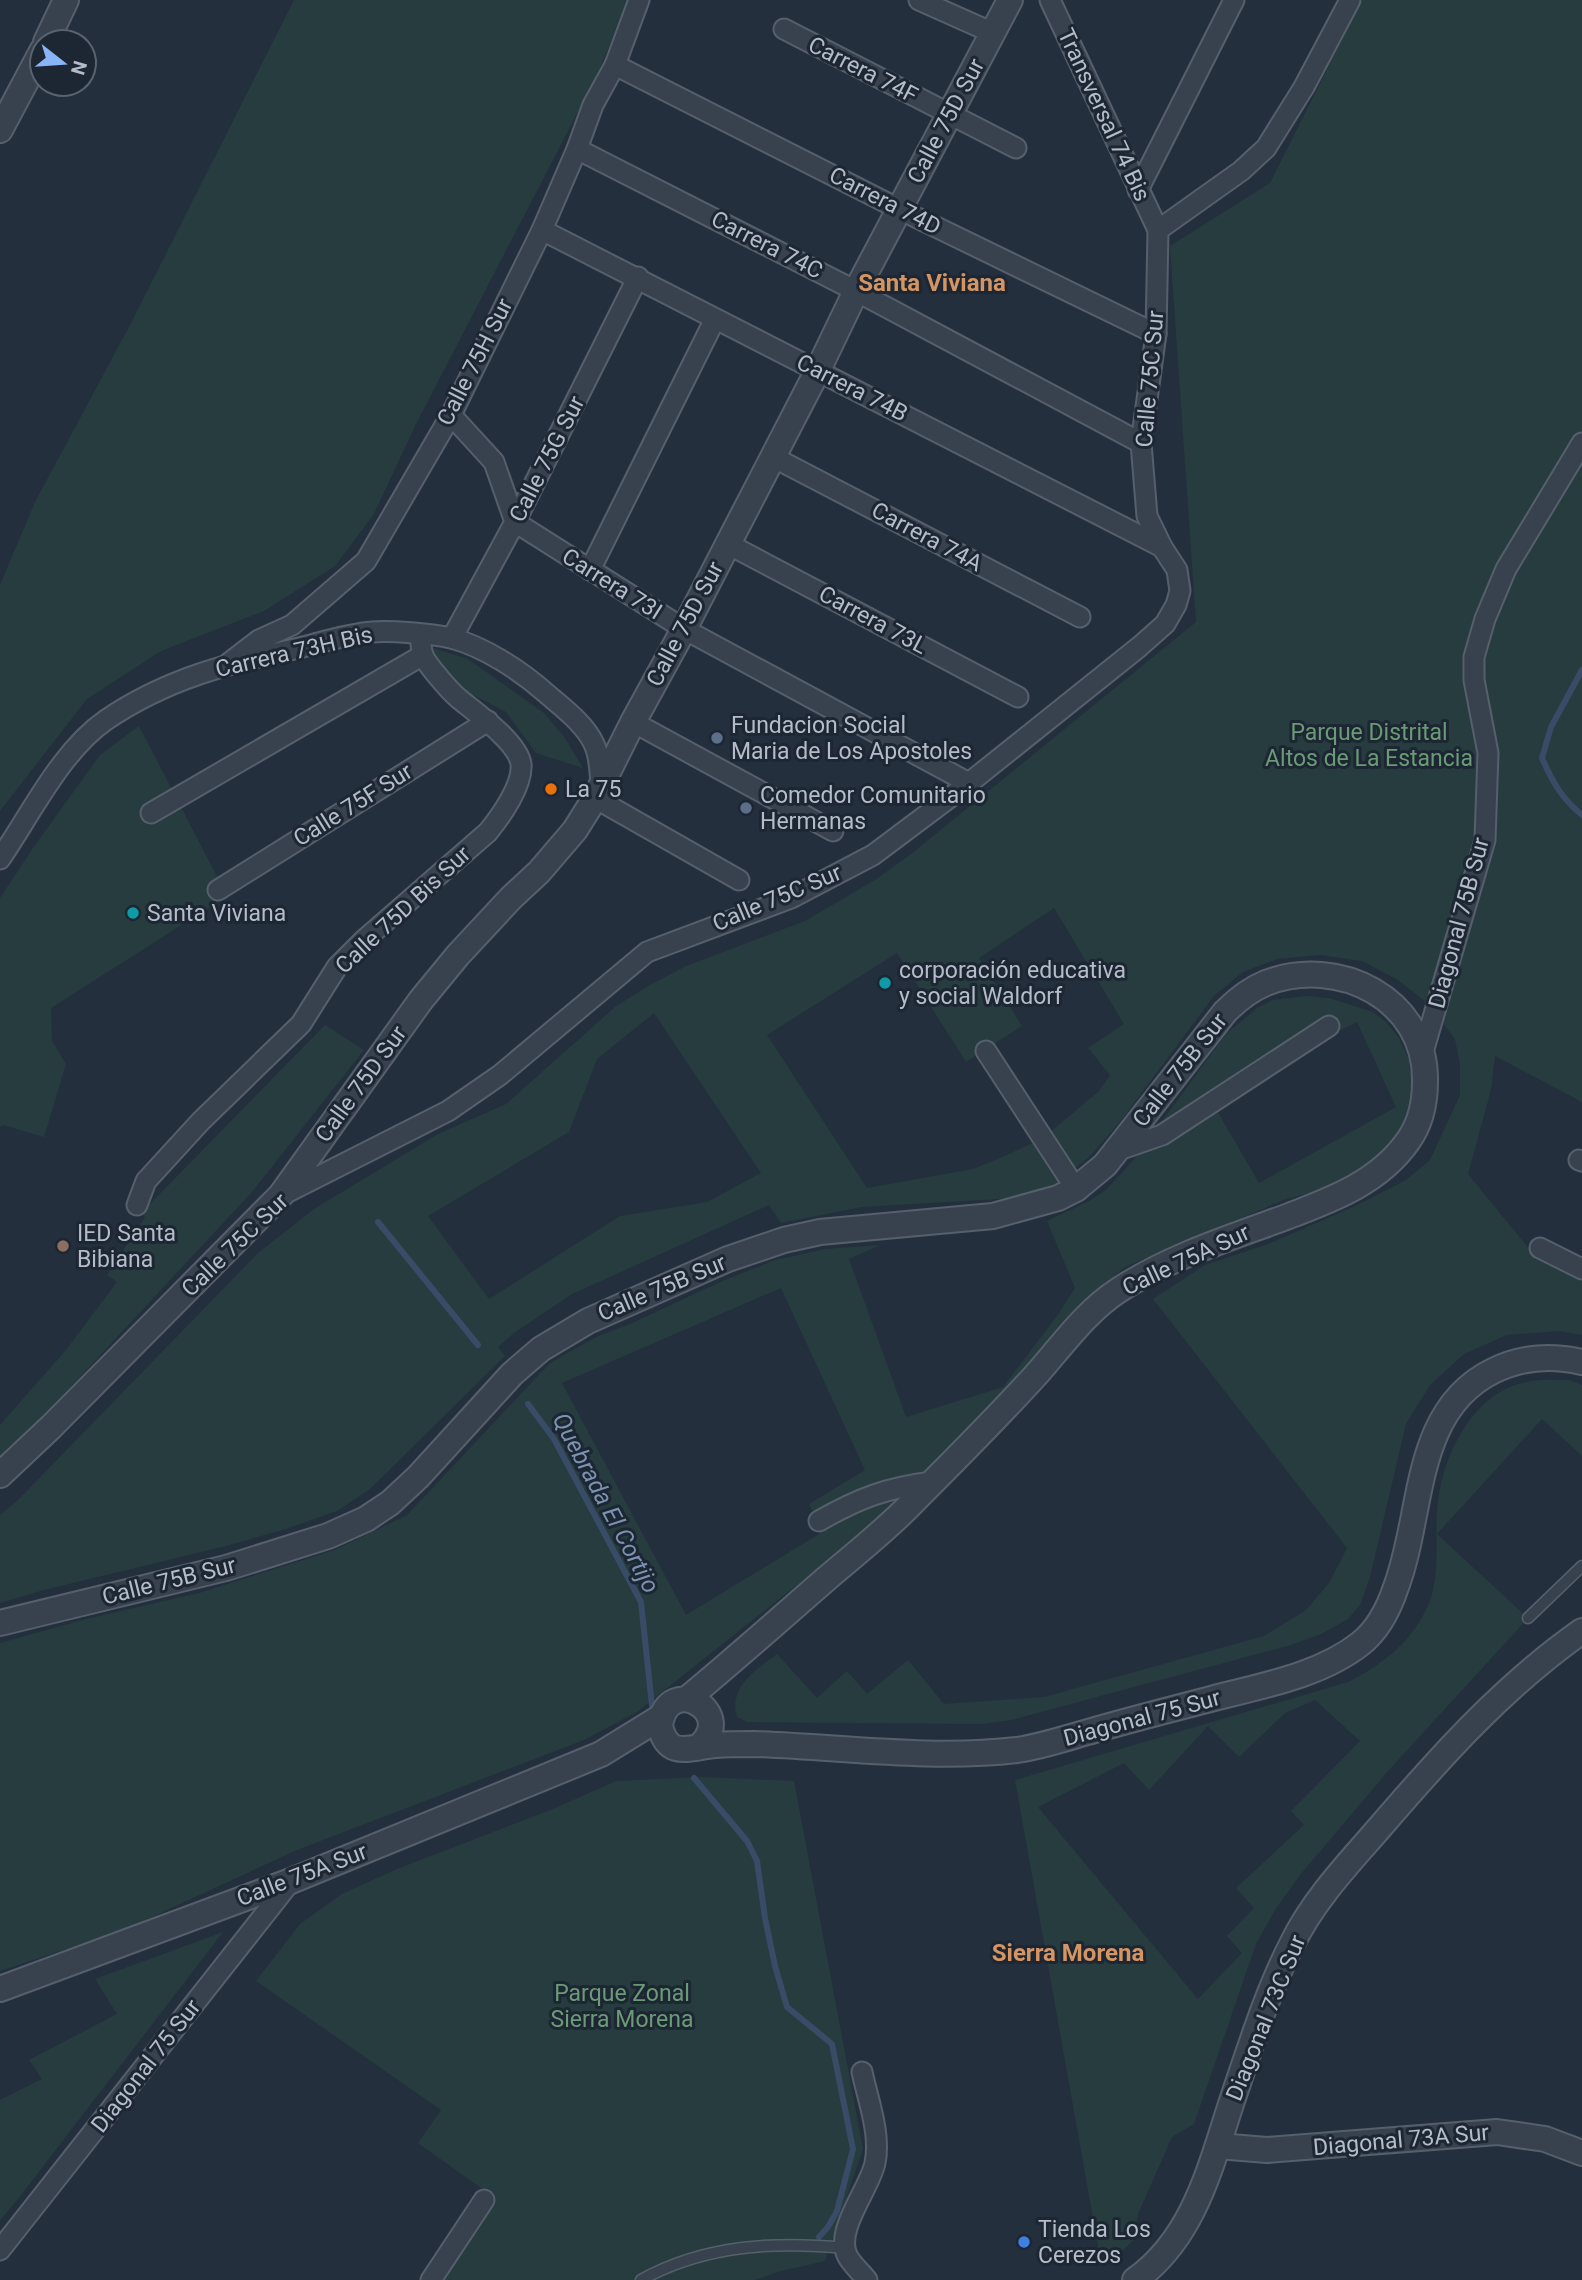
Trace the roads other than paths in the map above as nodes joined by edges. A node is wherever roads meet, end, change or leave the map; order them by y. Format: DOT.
graph roads {
  1 [pos="66,0"];
  2 [pos="639,0"];
  3 [pos="919,0"];
  4 [pos="1010,0"];
  5 [pos="1050,0"];
  6 [pos="1234,0"];
  7 [pos="1350,0"];
  8 [pos="53,28"];
  9 [pos="784,29"];
  10 [pos="993,33"];
  11 [pos="615,65"];
  12 [pos="28,77"];
  13 [pos="950,115"];
  14 [pos="0,130"];
  15 [pos="1016,148"];
  16 [pos="577,149"];
  17 [pos="1138,190"];
  18 [pos="900,209"];
  19 [pos="541,230"];
  20 [pos="1158,230"];
  21 [pos="638,277"];
  22 [pos="856,290"];
  23 [pos="716,318"];
  24 [pos="1156,334"];
  25 [pos="818,370"];
  26 [pos="451,415"];
  27 [pos="1141,443"];
  28 [pos="1582,443"];
  29 [pos="773,457"];
  30 [pos="515,522"];
  31 [pos="728,544"];
  32 [pos="1162,547"];
  33 [pos="590,570"];
  34 [pos="1080,617"];
  35 [pos="684,629"];
  36 [pos="420,635"];
  37 [pos="452,638"];
  38 [pos="423,655"];
  39 [pos="229,663"];
  40 [pos="1018,697"];
  41 [pos="488,721"];
  42 [pos="633,722"];
  43 [pos="970,783"];
  44 [pos="598,792"];
  45 [pos="151,813"];
  46 [pos="833,831"];
  47 [pos="0,859"];
  48 [pos="739,880"];
  49 [pos="218,890"];
  50 [pos="1329,1026"];
  51 [pos="986,1051"];
  52 [pos="1423,1052"];
  53 [pos="1119,1150"];
  54 [pos="1076,1189"];
  55 [pos="281,1195"];
  56 [pos="137,1205"];
  57 [pos="1540,1248"];
  58 [pos="1582,1269"];
  59 [pos="1582,1362"];
  60 [pos="0,1475"];
  61 [pos="932,1482"];
  62 [pos="819,1521"];
  63 [pos="1582,1566"];
  64 [pos="1528,1618"];
  65 [pos="0,1623"];
  66 [pos="1582,1631"];
  67 [pos="701,1711"];
  68 [pos="661,1717"];
  69 [pos="755,1744"];
  70 [pos="685,1747"];
  71 [pos="601,1754"];
  72 [pos="291,1881"];
  73 [pos="0,1989"];
  74 [pos="862,2072"];
  75 [pos="1218,2146"];
  76 [pos="1582,2152"];
  77 [pos="484,2200"];
  78 [pos="22,2222"];
  79 [pos="0,2229"];
  80 [pos="845,2248"];
  81 [pos="0,2250"];
  82 [pos="431,2280"];
  83 [pos="641,2280"];
  84 [pos="867,2280"];
  85 [pos="1135,2280"];
  1 -- 8 [label="street"];
  2 -- 11 [label="street, Calle 75H Sur"];
  3 -- 10 [label="street"];
  4 -- 10 [label="street, Calle 75D Sur"];
  5 -- 17 [label="street, Transversal 74 Bis"];
  6 -- 17 [label="street"];
  7 -- 20 [label="street"];
  9 -- 13 [label="street, Carrera 74F"];
  10 -- 13 [label="street, Calle 75D Sur"];
  11 -- 16 [label="street, Calle 75H Sur"];
  11 -- 18 [label="street, Carrera 74D"];
  12 -- 14 [label="street"];
  13 -- 15 [label="street, Carrera 74F"];
  13 -- 18 [label="street, Calle 75D Sur"];
  16 -- 19 [label="street, Calle 75H Sur"];
  16 -- 22 [label="street, Carrera 74C"];
  17 -- 20 [label="street, Transversal 74 Bis"];
  18 -- 22 [label="street, Calle 75D Sur"];
  18 -- 24 [label="street, Carrera 74D"];
  19 -- 21 [label="street, Carrera 74B"];
  19 -- 26 [label="street, Calle 75H Sur"];
  20 -- 24 [label="street, Calle 75C Sur"];
  21 -- 23 [label="street, Carrera 74B"];
  21 -- 30 [label="street, Calle 75G Sur"];
  22 -- 25 [label="street, Calle 75D Sur"];
  22 -- 27 [label="street, Carrera 74C"];
  23 -- 25 [label="street, Carrera 74B"];
  23 -- 33 [label="street"];
  24 -- 27 [label="street, Calle 75C Sur"];
  25 -- 29 [label="street, Calle 75D Sur"];
  25 -- 32 [label="street, Carrera 74B"];
  26 -- 30 [label="street"];
  26 -- 39 [label="street, Calle 75H Sur"];
  27 -- 32 [label="street, Calle 75C Sur"];
  28 -- 52 [label="street, Diagonal 75B Sur"];
  29 -- 31 [label="street, Calle 75D Sur"];
  29 -- 34 [label="street, Carrera 74A"];
  30 -- 33 [label="street, Carrera 73I"];
  30 -- 37 [label="street, Calle 75G Sur"];
  31 -- 35 [label="street, Calle 75D Sur"];
  31 -- 40 [label="street, Carrera 73L"];
  32 -- 43 [label="street, Calle 75C Sur"];
  33 -- 35 [label="street, Carrera 73I"];
  35 -- 42 [label="street, Calle 75D Sur"];
  35 -- 43 [label="street, Carrera 73I"];
  36 -- 37 [label="street, Carrera 73H Bis"];
  36 -- 38 [label="street"];
  36 -- 39 [label="street, Carrera 73H Bis"];
  37 -- 44 [label="street, Carrera 73H Bis"];
  38 -- 41 [label="street"];
  38 -- 45 [label="street"];
  39 -- 47 [label="street, Carrera 73H Bis"];
  41 -- 49 [label="street, Calle 75F Sur"];
  41 -- 56 [label="street, Calle 75D Bis Sur"];
  42 -- 44 [label="street, Calle 75D Sur"];
  42 -- 46 [label="street"];
  43 -- 55 [label="street, Calle 75C Sur"];
  44 -- 48 [label="street"];
  44 -- 55 [label="street, Calle 75D Sur"];
  50 -- 53 [label="street"];
  51 -- 54 [label="street"];
  52 -- 53 [label="street, Calle 75B Sur"];
  52 -- 61 [label="street, Calle 75A Sur"];
  53 -- 54 [label="street, Calle 75B Sur"];
  54 -- 65 [label="street, Calle 75B Sur"];
  55 -- 60 [label="street, Calle 75C Sur"];
  57 -- 58 [label="street"];
  59 -- 69 [label="street, Diagonal 75 Sur"];
  61 -- 62 [label="street"];
  61 -- 67 [label="street, Calle 75A Sur"];
  63 -- 64 [label="lane"];
  66 -- 75 [label="street, Diagonal 73C Sur"];
  67 -- 68 [label="street"];
  67 -- 69 [label="street, Diagonal 75 Sur"];
  67 -- 70 [label="street"];
  68 -- 70 [label="street"];
  68 -- 71 [label="street, Calle 75A Sur"];
  69 -- 70 [label="street, Diagonal 75 Sur"];
  70 -- 71 [label="street, Calle 75A Sur"];
  71 -- 72 [label="street, Calle 75A Sur"];
  72 -- 73 [label="street, Calle 75A Sur"];
  72 -- 78 [label="street, Diagonal 75 Sur"];
  74 -- 80 [label="street"];
  75 -- 76 [label="street, Diagonal 73A Sur"];
  75 -- 85 [label="street, Diagonal 73C Sur"];
  77 -- 82 [label="street"];
  78 -- 79 [label="lane"];
  78 -- 81 [label="street, Diagonal 75 Sur"];
  80 -- 83 [label="lane"];
  80 -- 84 [label="street"];
}
